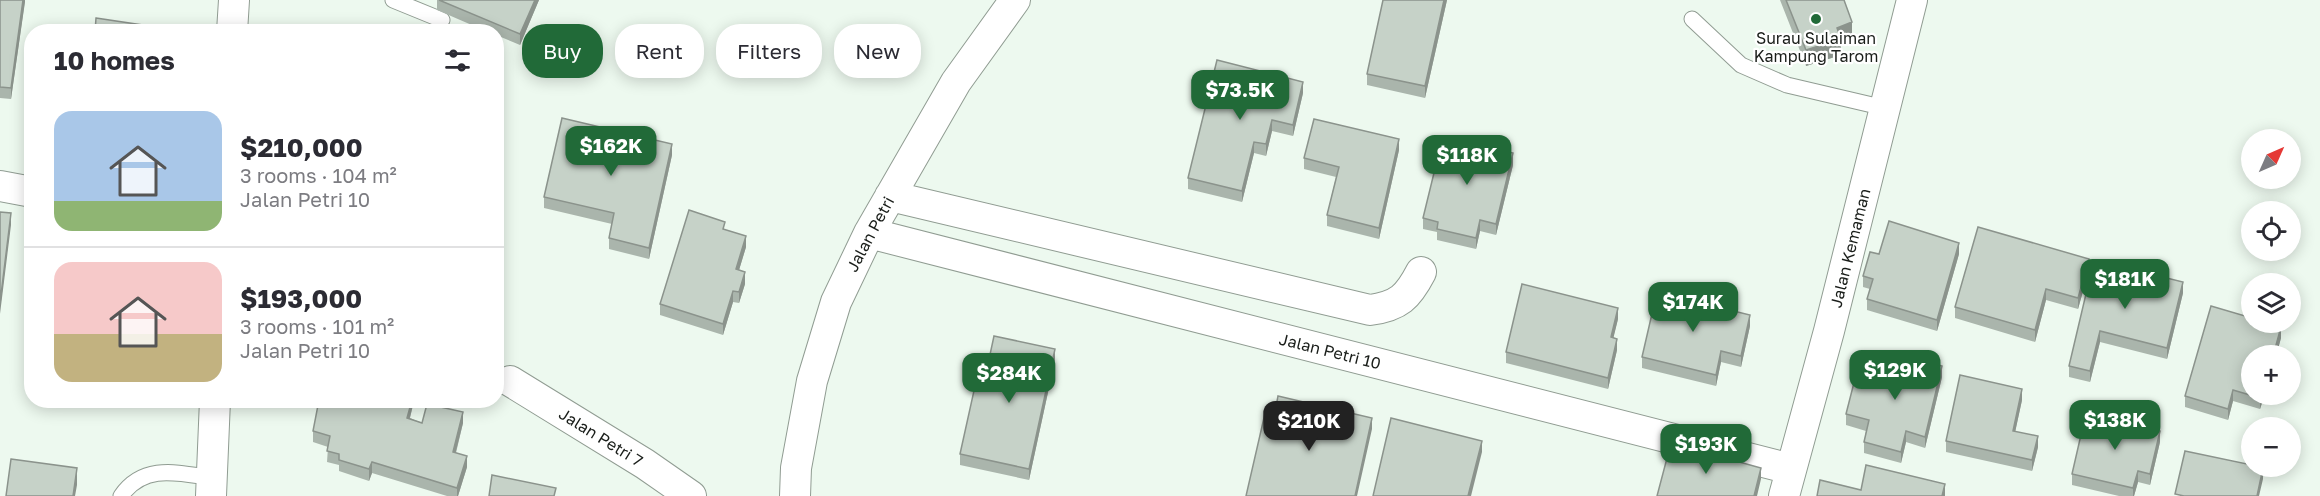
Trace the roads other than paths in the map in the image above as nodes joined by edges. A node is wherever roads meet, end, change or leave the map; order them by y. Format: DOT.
graph roads {
  1 [pos="234,0"];
  2 [pos="393,0"];
  3 [pos="1015,0"];
  4 [pos="1912,0"];
  5 [pos="1692,19"];
  6 [pos="442,20"];
  7 [pos="232,24"];
  8 [pos="1885,108"];
  9 [pos="0,186"];
  10 [pos="24,190"];
  11 [pos="890,196"];
  12 [pos="869,233"];
  13 [pos="1421,272"];
  14 [pos="510,381"];
  15 [pos="215,408"];
  16 [pos="1788,483"];
  17 [pos="212,487"];
  18 [pos="121,496"];
  19 [pos="691,496"];
  20 [pos="795,496"];
  1 -- 7 [label="street"];
  2 -- 6 [label="lane"];
  3 -- 11 [label="street, Jalan Petri"];
  4 -- 8 [label="street, Jalan Kemaman"];
  5 -- 8 [label="lane"];
  8 -- 16 [label="street, Jalan Kemaman"];
  9 -- 10 [label="street"];
  11 -- 12 [label="street, Jalan Petri"];
  11 -- 13 [label="street"];
  12 -- 16 [label="street, Jalan Petri 10"];
  12 -- 20 [label="street, Jalan Petri"];
  14 -- 19 [label="street, Jalan Petri 7"];
  15 -- 17 [label="street"];
  17 -- 18 [label="lane"];
}
